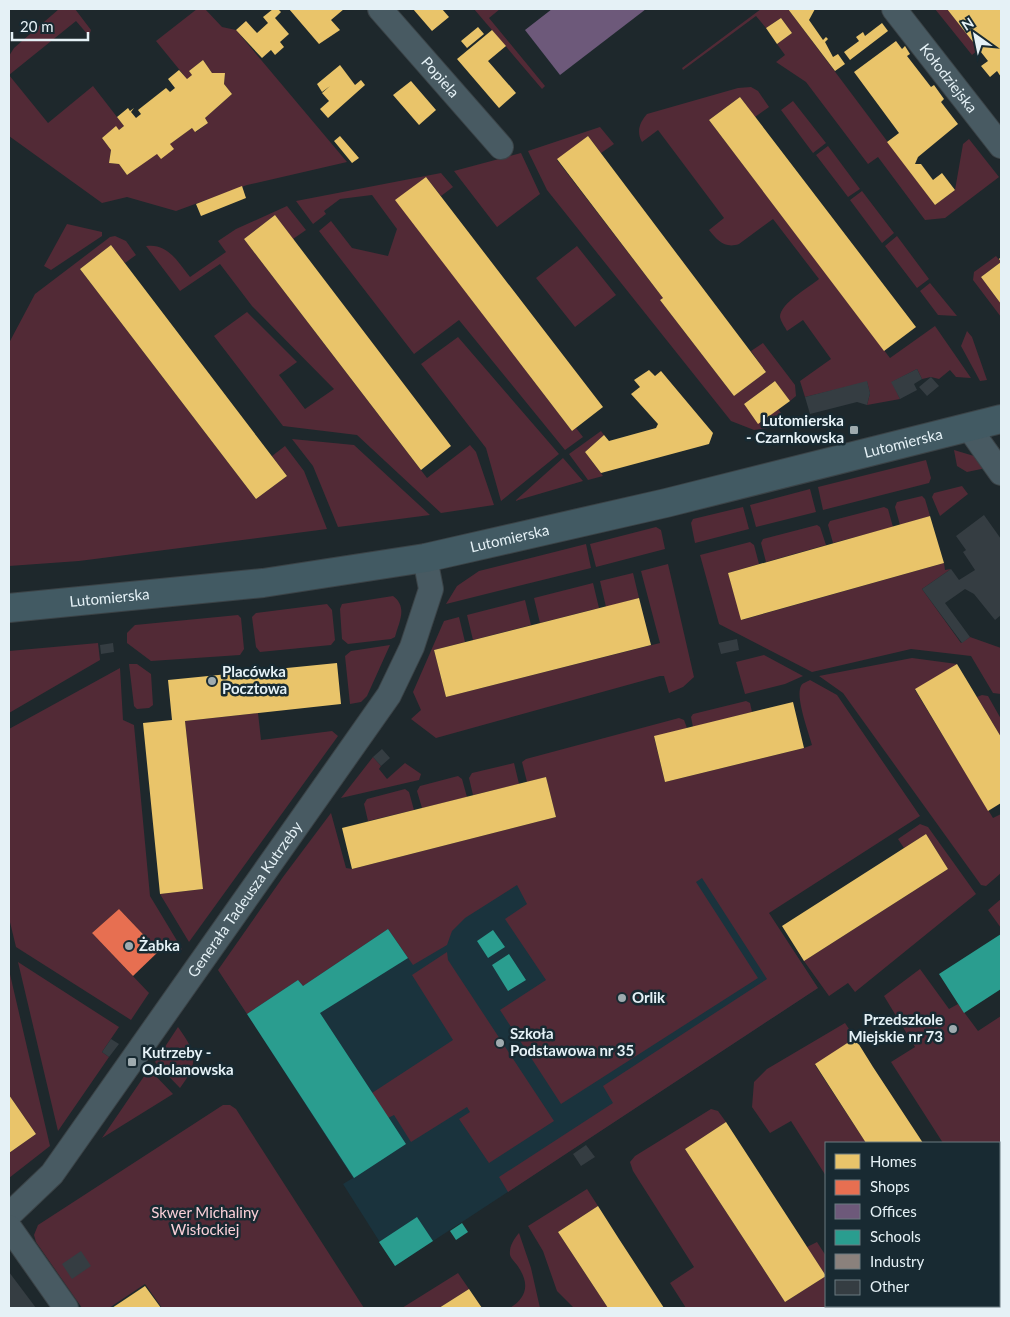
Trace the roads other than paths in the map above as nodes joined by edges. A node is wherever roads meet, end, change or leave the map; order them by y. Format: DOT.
graph roads {
  1 [pos="380,9"];
  2 [pos="894,9"];
  3 [pos="1001,146"];
  4 [pos="501,147"];
  5 [pos="1001,419"];
  6 [pos="969,428"];
  7 [pos="1001,473"];
  8 [pos="425,558"];
  9 [pos="9,608"];
  10 [pos="9,1215"];
  11 [pos="9,1227"];
  12 [pos="66,1308"];
  1 -- 4 [label="street, Popiela"];
  2 -- 3 [label="street, Kołodziejska"];
  5 -- 6 [label="main road, Lutomierska"];
  6 -- 7 [label="street"];
  6 -- 8 [label="main road, Lutomierska"];
  8 -- 9 [label="main road, Lutomierska"];
  8 -- 10 [label="street, Generała Tadeusza Kutrzeby"];
  11 -- 12 [label="street"];
}
